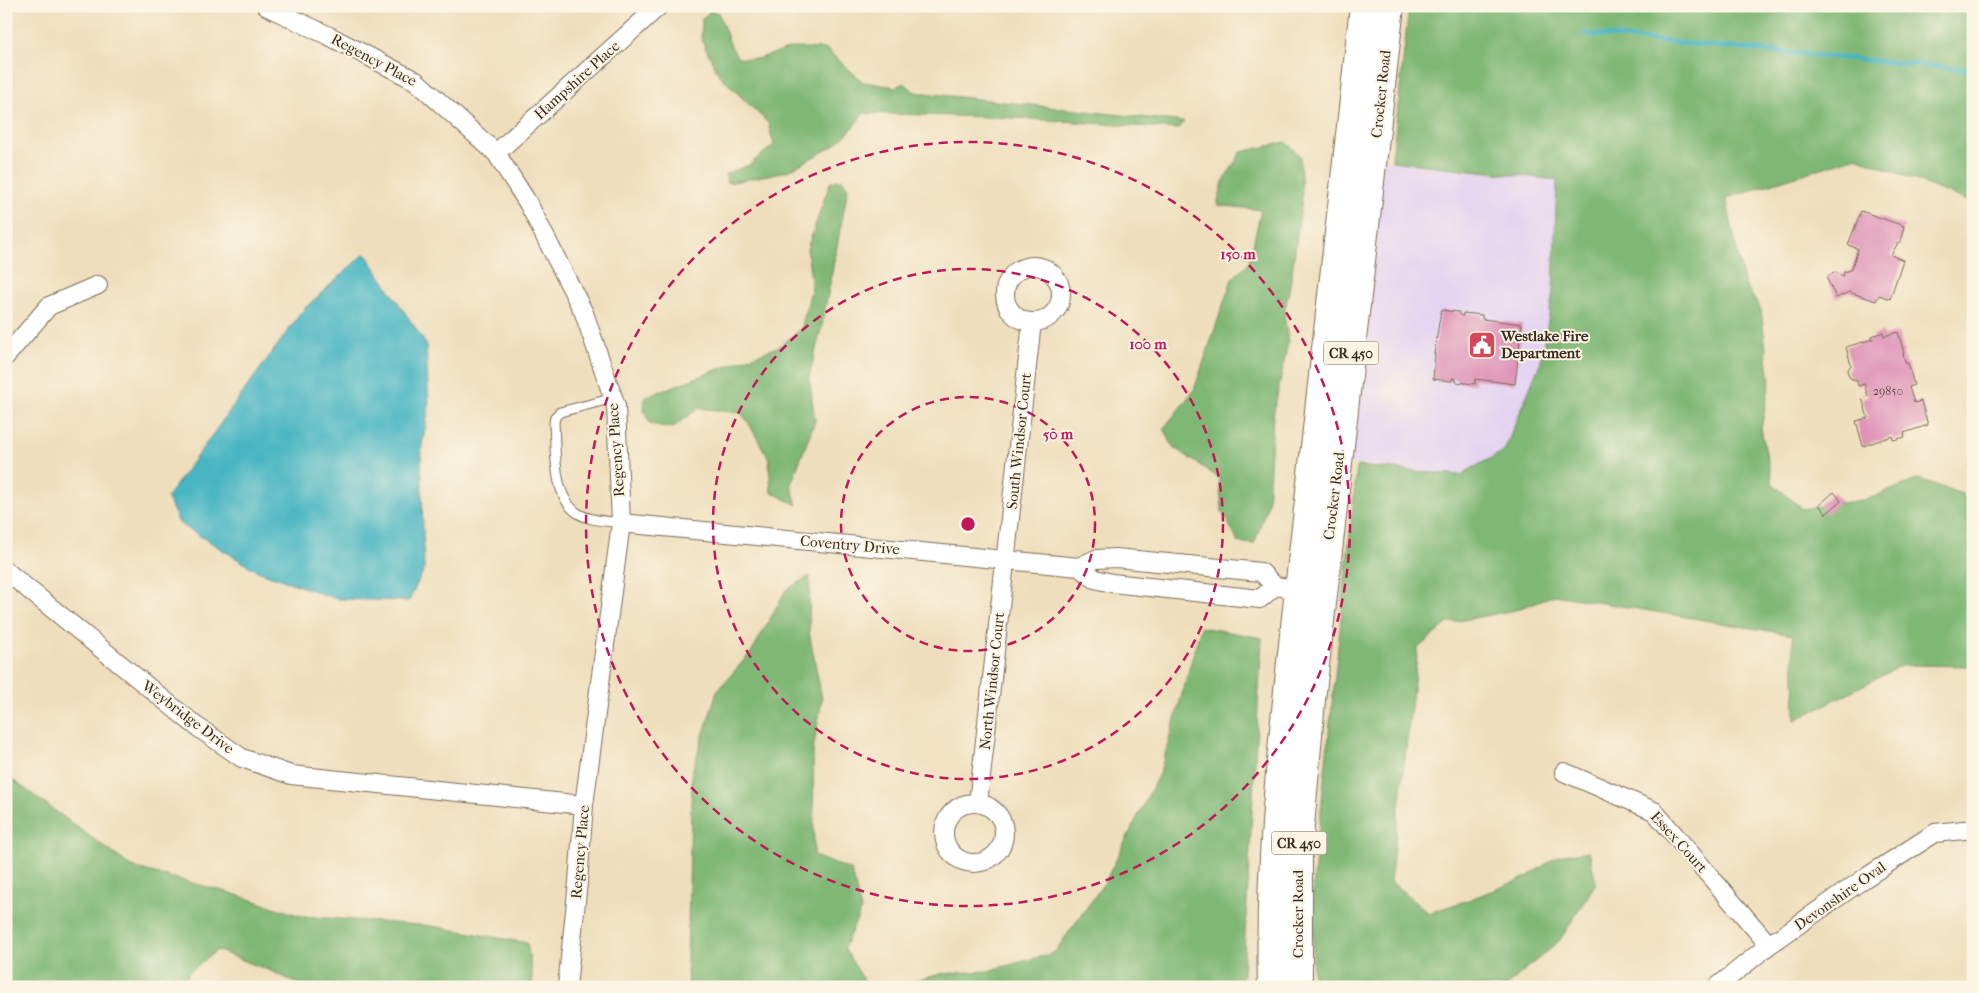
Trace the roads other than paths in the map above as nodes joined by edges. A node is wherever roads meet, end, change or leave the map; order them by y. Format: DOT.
graph roads {
  1 [pos="266,6"];
  2 [pos="660,6"];
  3 [pos="1364,6"];
  4 [pos="1390,6"];
  5 [pos="496,153"];
  6 [pos="98,285"];
  7 [pos="1032,322"];
  8 [pos="6,356"];
  9 [pos="614,398"];
  10 [pos="620,523"];
  11 [pos="1006,559"];
  12 [pos="1079,567"];
  13 [pos="6,571"];
  14 [pos="1299,590"];
  15 [pos="1564,772"];
  16 [pos="978,803"];
  17 [pos="584,805"];
  18 [pos="1973,829"];
  19 [pos="1770,945"];
  20 [pos="567,987"];
  21 [pos="1272,987"];
  22 [pos="1298,987"];
  23 [pos="1717,987"];
  1 -- 5 [label="street, Regency Place"];
  2 -- 5 [label="street, Hampshire Place"];
  3 -- 14 [label="main road, Crocker Road"];
  4 -- 14 [label="main road, Crocker Road / CR 450"];
  5 -- 9 [label="street, Regency Place"];
  6 -- 8 [label="street"];
  7 -- 11 [label="street, South Windsor Court"];
  9 -- 10 [label="street, Regency Place"];
  9 -- 10 [label="lane"];
  10 -- 11 [label="street, Coventry Drive"];
  10 -- 17 [label="street, Regency Place"];
  11 -- 12 [label="street, Coventry Drive"];
  11 -- 16 [label="street, North Windsor Court"];
  12 -- 14 [label="street, Coventry Drive"];
  12 -- 14 [label="street, Coventry Drive"];
  13 -- 17 [label="street, Weybridge Drive"];
  14 -- 21 [label="main road, Crocker Road / CR 450"];
  14 -- 22 [label="main road, Crocker Road / CR 450"];
  15 -- 19 [label="street, Essex Court"];
  17 -- 20 [label="street, Regency Place"];
  18 -- 19 [label="street, Devonshire Oval"];
  19 -- 23 [label="street, Devonshire Oval"];
}
